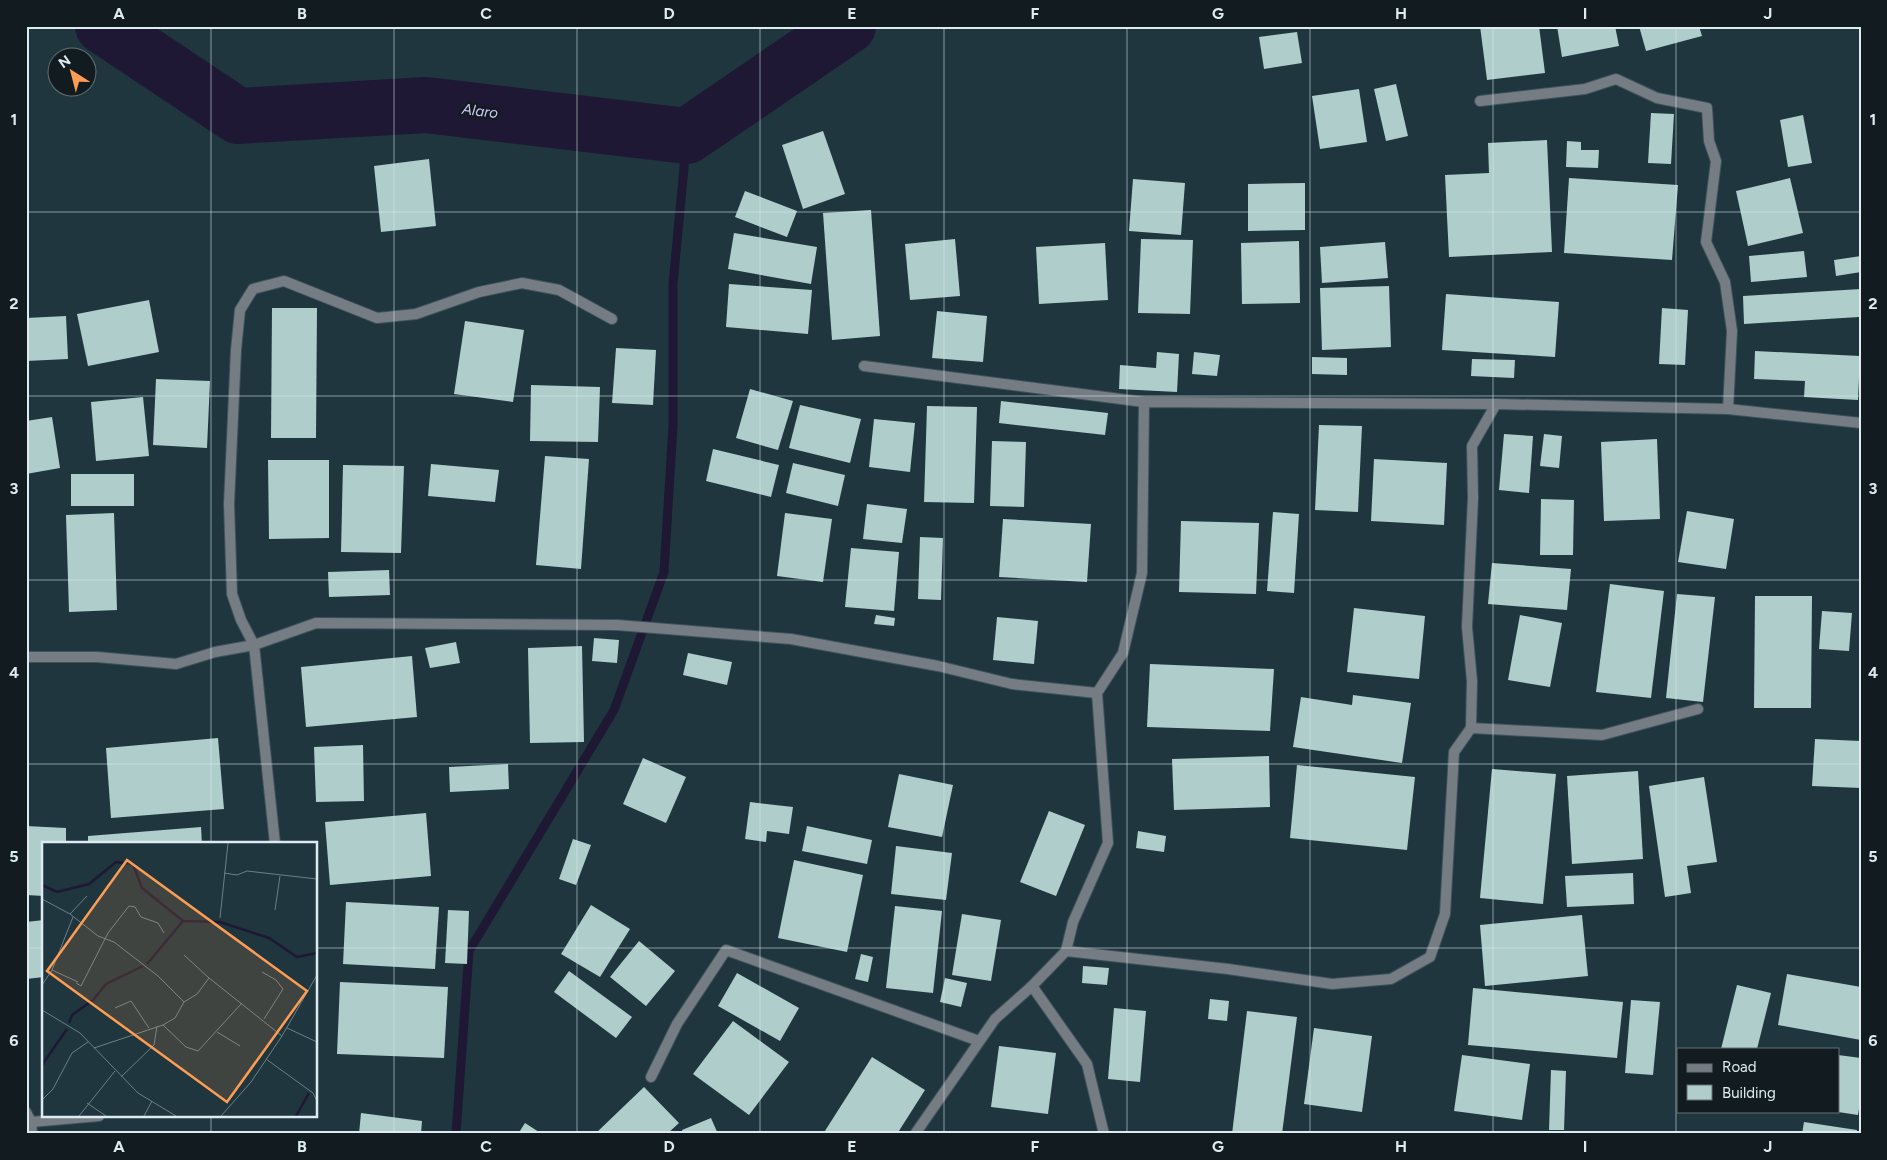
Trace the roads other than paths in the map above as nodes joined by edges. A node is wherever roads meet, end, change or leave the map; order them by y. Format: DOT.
graph roads {
  1 [pos="1480,101"];
  2 [pos="612,319"];
  3 [pos="864,366"];
  4 [pos="1144,402"];
  5 [pos="1496,404"];
  6 [pos="1728,409"];
  7 [pos="1861,423"];
  8 [pos="254,645"];
  9 [pos="26,657"];
  10 [pos="1097,693"];
  11 [pos="1698,709"];
  12 [pos="1471,728"];
  13 [pos="275,842"];
  14 [pos="1066,951"];
  15 [pos="1032,986"];
  16 [pos="979,1041"];
  17 [pos="651,1076"];
  18 [pos="26,1112"];
  19 [pos="76,1118"];
  20 [pos="31,1122"];
  21 [pos="32,1134"];
  22 [pos="915,1134"];
  23 [pos="1104,1134"];
  1 -- 6 [label="street"];
  2 -- 8 [label="street"];
  3 -- 4 [label="street"];
  4 -- 5 [label="street"];
  4 -- 10 [label="street"];
  5 -- 6 [label="street"];
  5 -- 12 [label="street"];
  6 -- 7 [label="street"];
  8 -- 9 [label="street"];
  8 -- 10 [label="street"];
  8 -- 13 [label="street"];
  10 -- 14 [label="street"];
  11 -- 12 [label="street"];
  12 -- 14 [label="street"];
  14 -- 15 [label="street"];
  15 -- 16 [label="street"];
  15 -- 23 [label="street"];
  16 -- 17 [label="street"];
  16 -- 22 [label="street"];
  18 -- 20 [label="street"];
  19 -- 20 [label="street"];
  20 -- 21 [label="street"];
}
